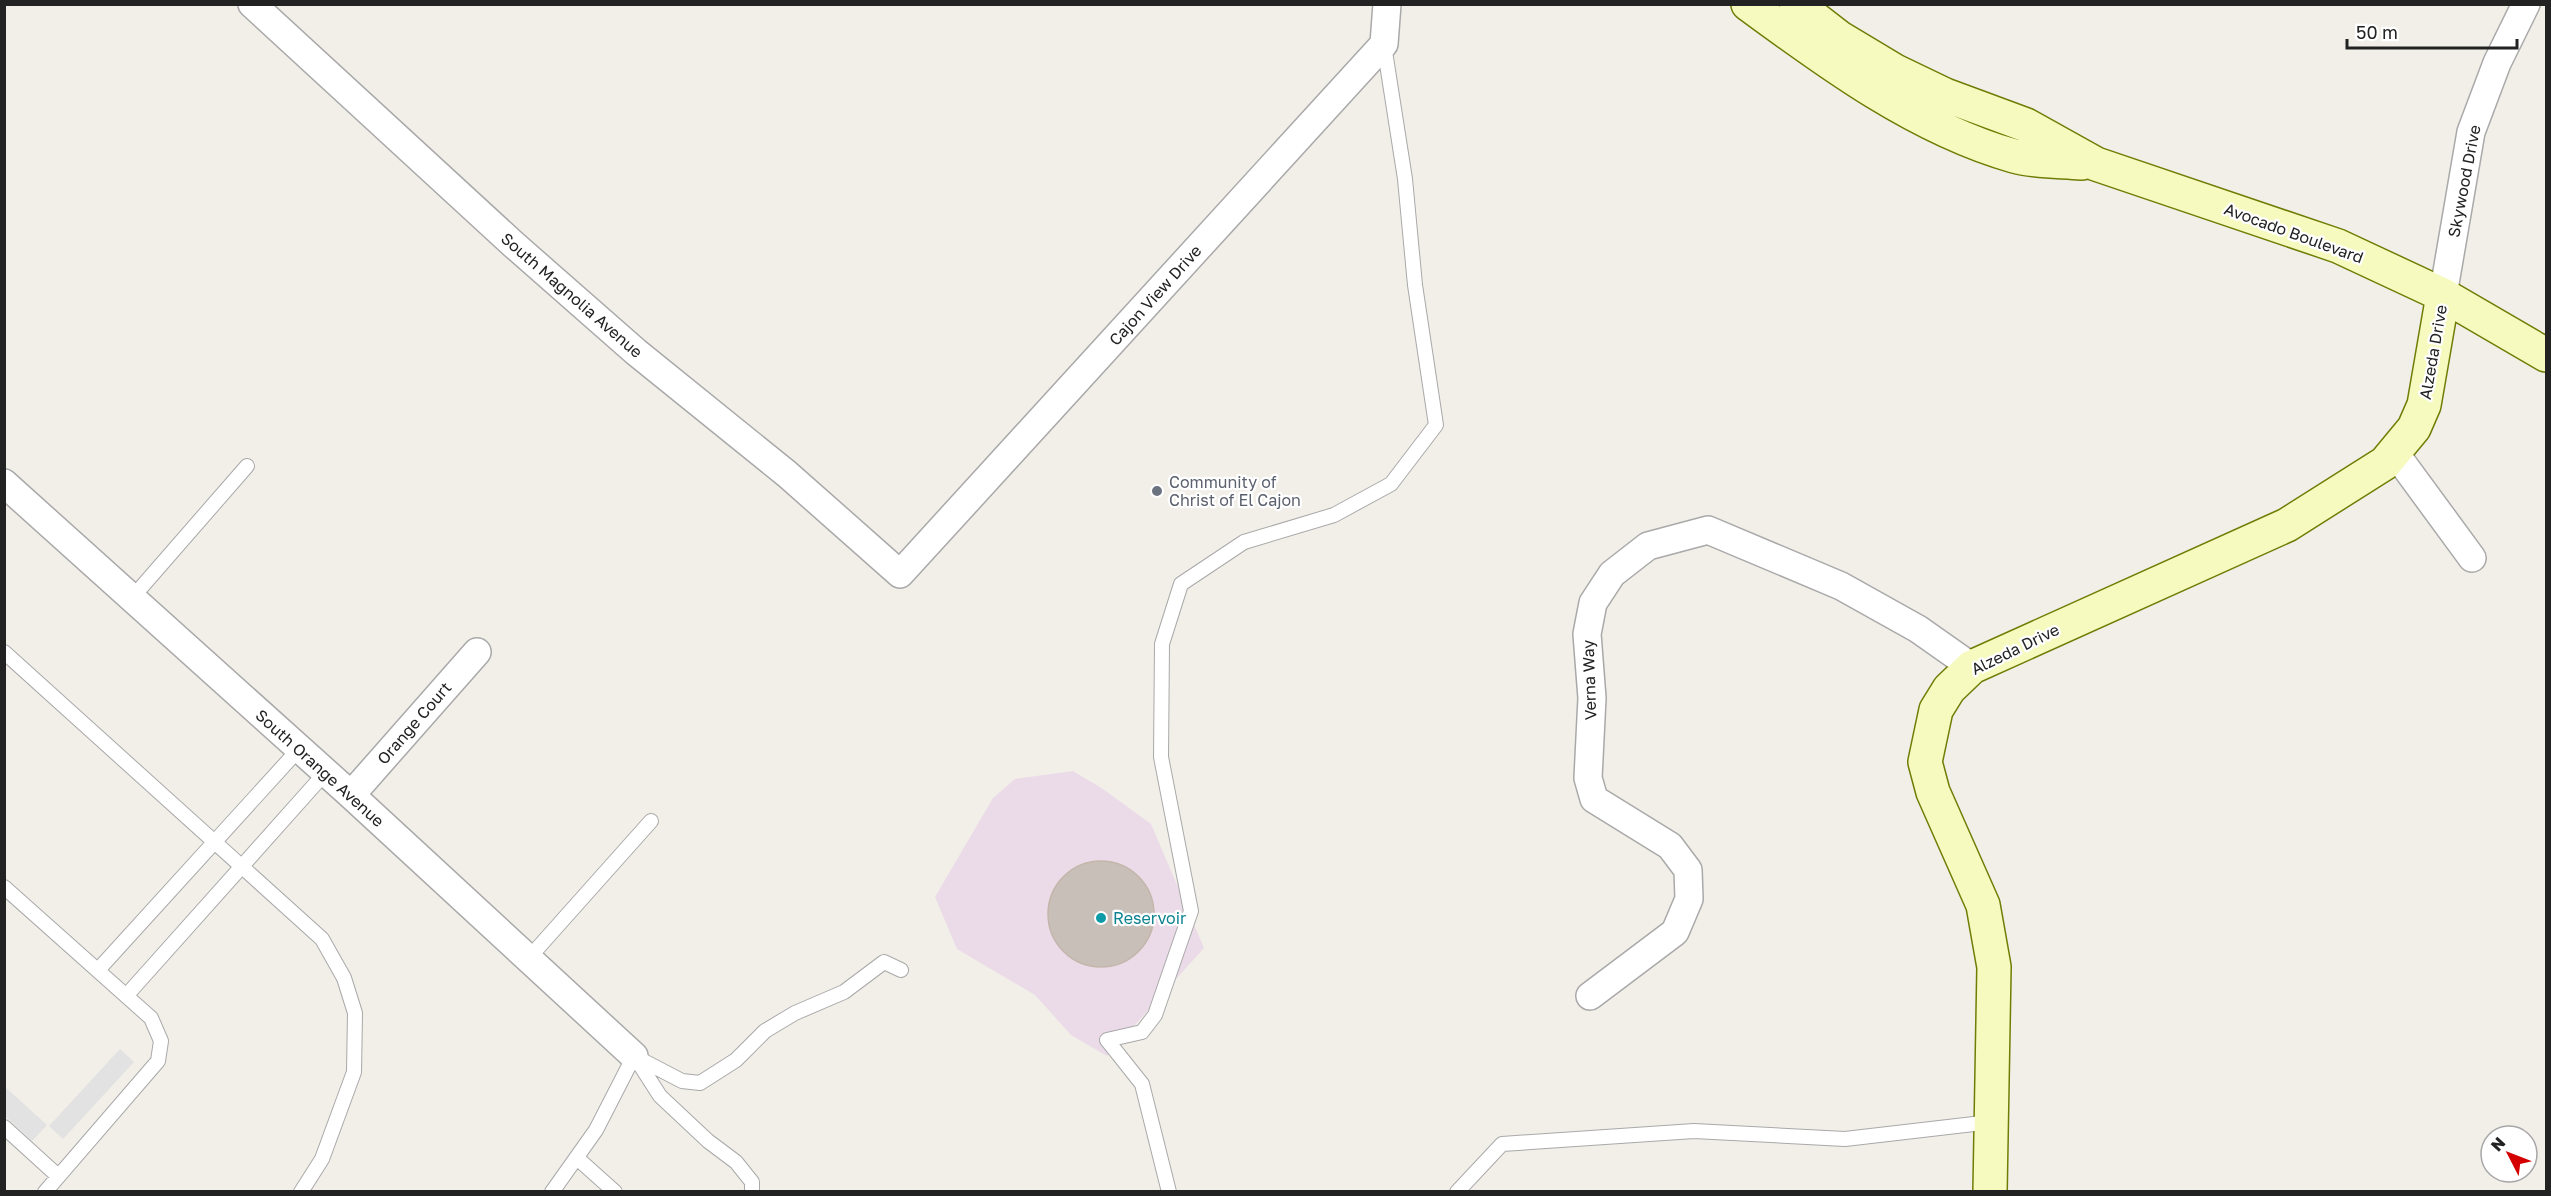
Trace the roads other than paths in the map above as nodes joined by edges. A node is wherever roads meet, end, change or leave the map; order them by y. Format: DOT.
graph roads {
  1 [pos="252,4"];
  2 [pos="1387,4"];
  3 [pos="1748,4"];
  4 [pos="1796,4"];
  5 [pos="2526,4"];
  6 [pos="2537,4"];
  7 [pos="2547,14"];
  8 [pos="1384,44"];
  9 [pos="2096,164"];
  10 [pos="2443,295"];
  11 [pos="2547,355"];
  12 [pos="2395,453"];
  13 [pos="247,466"];
  14 [pos="4,483"];
  15 [pos="2472,558"];
  16 [pos="900,574"];
  17 [pos="132,598"];
  18 [pos="4,652"];
  19 [pos="477,652"];
  20 [pos="1972,667"];
  21 [pos="299,749"];
  22 [pos="326,772"];
  23 [pos="351,795"];
  24 [pos="651,821"];
  25 [pos="214,841"];
  26 [pos="242,867"];
  27 [pos="4,886"];
  28 [pos="528,959"];
  29 [pos="98,970"];
  30 [pos="901,970"];
  31 [pos="126,996"];
  32 [pos="1590,996"];
  33 [pos="634,1056"];
  34 [pos="1991,1122"];
  35 [pos="4,1127"];
  36 [pos="577,1158"];
  37 [pos="58,1176"];
  38 [pos="45,1191"];
  39 [pos="301,1191"];
  40 [pos="552,1191"];
  41 [pos="615,1191"];
  42 [pos="752,1191"];
  43 [pos="1169,1191"];
  44 [pos="1456,1191"];
  45 [pos="1990,1191"];
  1 -- 16 [label="street, South Magnolia Avenue"];
  2 -- 8 [label="street"];
  3 -- 9 [label="main road, Avocado Boulevard"];
  4 -- 9 [label="main road, Avocado Boulevard"];
  5 -- 10 [label="street, Skywood Drive"];
  6 -- 7 [label="street"];
  8 -- 16 [label="street, Cajon View Drive"];
  8 -- 43 [label="lane"];
  9 -- 10 [label="main road, Avocado Boulevard"];
  10 -- 11 [label="main road, Avocado Boulevard"];
  10 -- 12 [label="main road, Alzeda Drive"];
  12 -- 15 [label="street"];
  12 -- 20 [label="main road, Alzeda Drive"];
  13 -- 17 [label="lane"];
  14 -- 17 [label="street, South Orange Avenue"];
  17 -- 21 [label="street, South Orange Avenue"];
  18 -- 25 [label="lane"];
  19 -- 23 [label="street, Orange Court"];
  20 -- 32 [label="street, Verna Way"];
  20 -- 34 [label="main road, Alzeda Drive"];
  21 -- 22 [label="street, South Orange Avenue"];
  21 -- 25 [label="lane"];
  22 -- 23 [label="street, South Orange Avenue"];
  22 -- 26 [label="lane"];
  23 -- 28 [label="street, South Orange Avenue"];
  24 -- 28 [label="lane"];
  25 -- 26 [label="lane"];
  25 -- 29 [label="lane"];
  26 -- 31 [label="lane"];
  26 -- 39 [label="lane"];
  27 -- 29 [label="lane"];
  28 -- 33 [label="street, South Orange Avenue"];
  29 -- 31 [label="lane"];
  30 -- 33 [label="lane"];
  31 -- 37 [label="lane"];
  33 -- 36 [label="lane"];
  33 -- 42 [label="lane"];
  34 -- 44 [label="lane"];
  34 -- 45 [label="main road, Alzeda Drive"];
  35 -- 37 [label="lane"];
  36 -- 40 [label="lane"];
  36 -- 41 [label="lane"];
  37 -- 38 [label="lane"];
}
